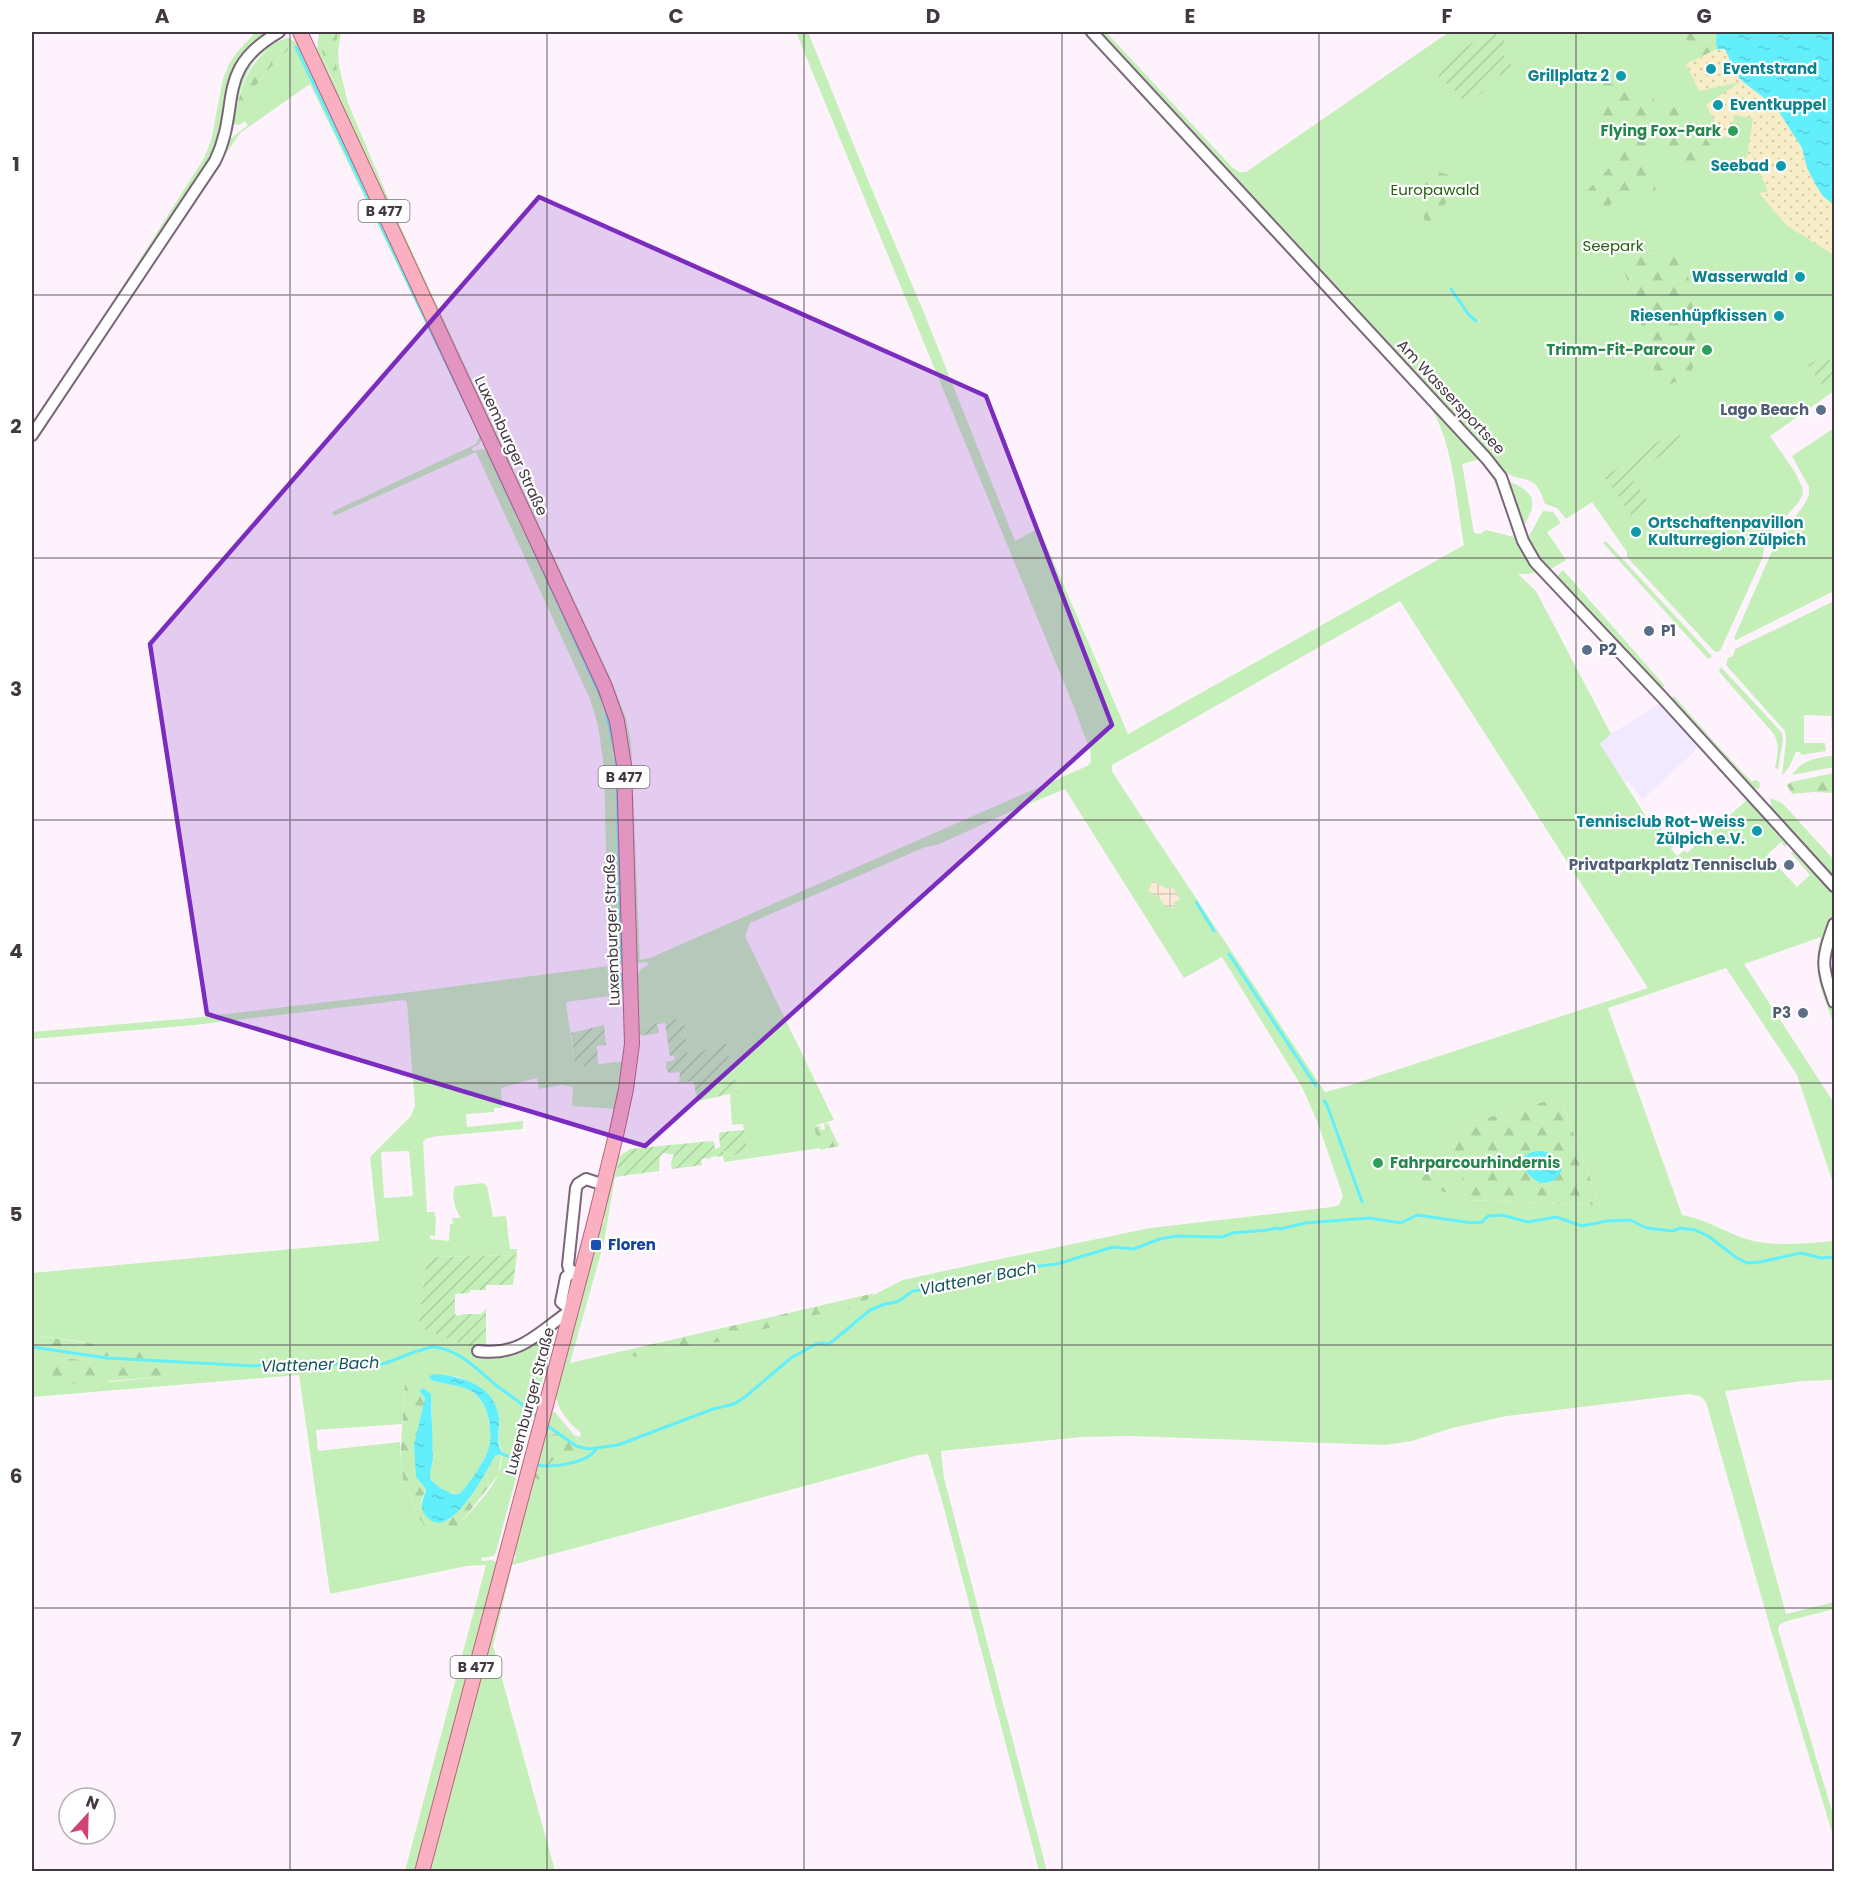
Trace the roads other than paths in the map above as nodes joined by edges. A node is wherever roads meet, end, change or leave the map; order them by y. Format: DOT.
graph roads {
  1 [pos="279,32"];
  2 [pos="300,32"];
  3 [pos="1092,32"];
  4 [pos="32,435"];
  5 [pos="1834,886"];
  6 [pos="1834,924"];
  7 [pos="1834,1002"];
  8 [pos="604,1185"];
  9 [pos="578,1273"];
  10 [pos="571,1310"];
  11 [pos="478,1351"];
  12 [pos="422,1872"];
  1 -- 4 [label="street"];
  2 -- 8 [label="main road, Luxemburger Straße / B 477"];
  3 -- 5 [label="street, Am Wassersportsee"];
  6 -- 7 [label="street"];
  8 -- 9 [label="main road, Luxemburger Straße / B 477"];
  8 -- 9 [label="street"];
  9 -- 10 [label="main road, Luxemburger Straße / B 477"];
  10 -- 11 [label="street"];
  10 -- 12 [label="main road, Luxemburger Straße / B 477"];
}
